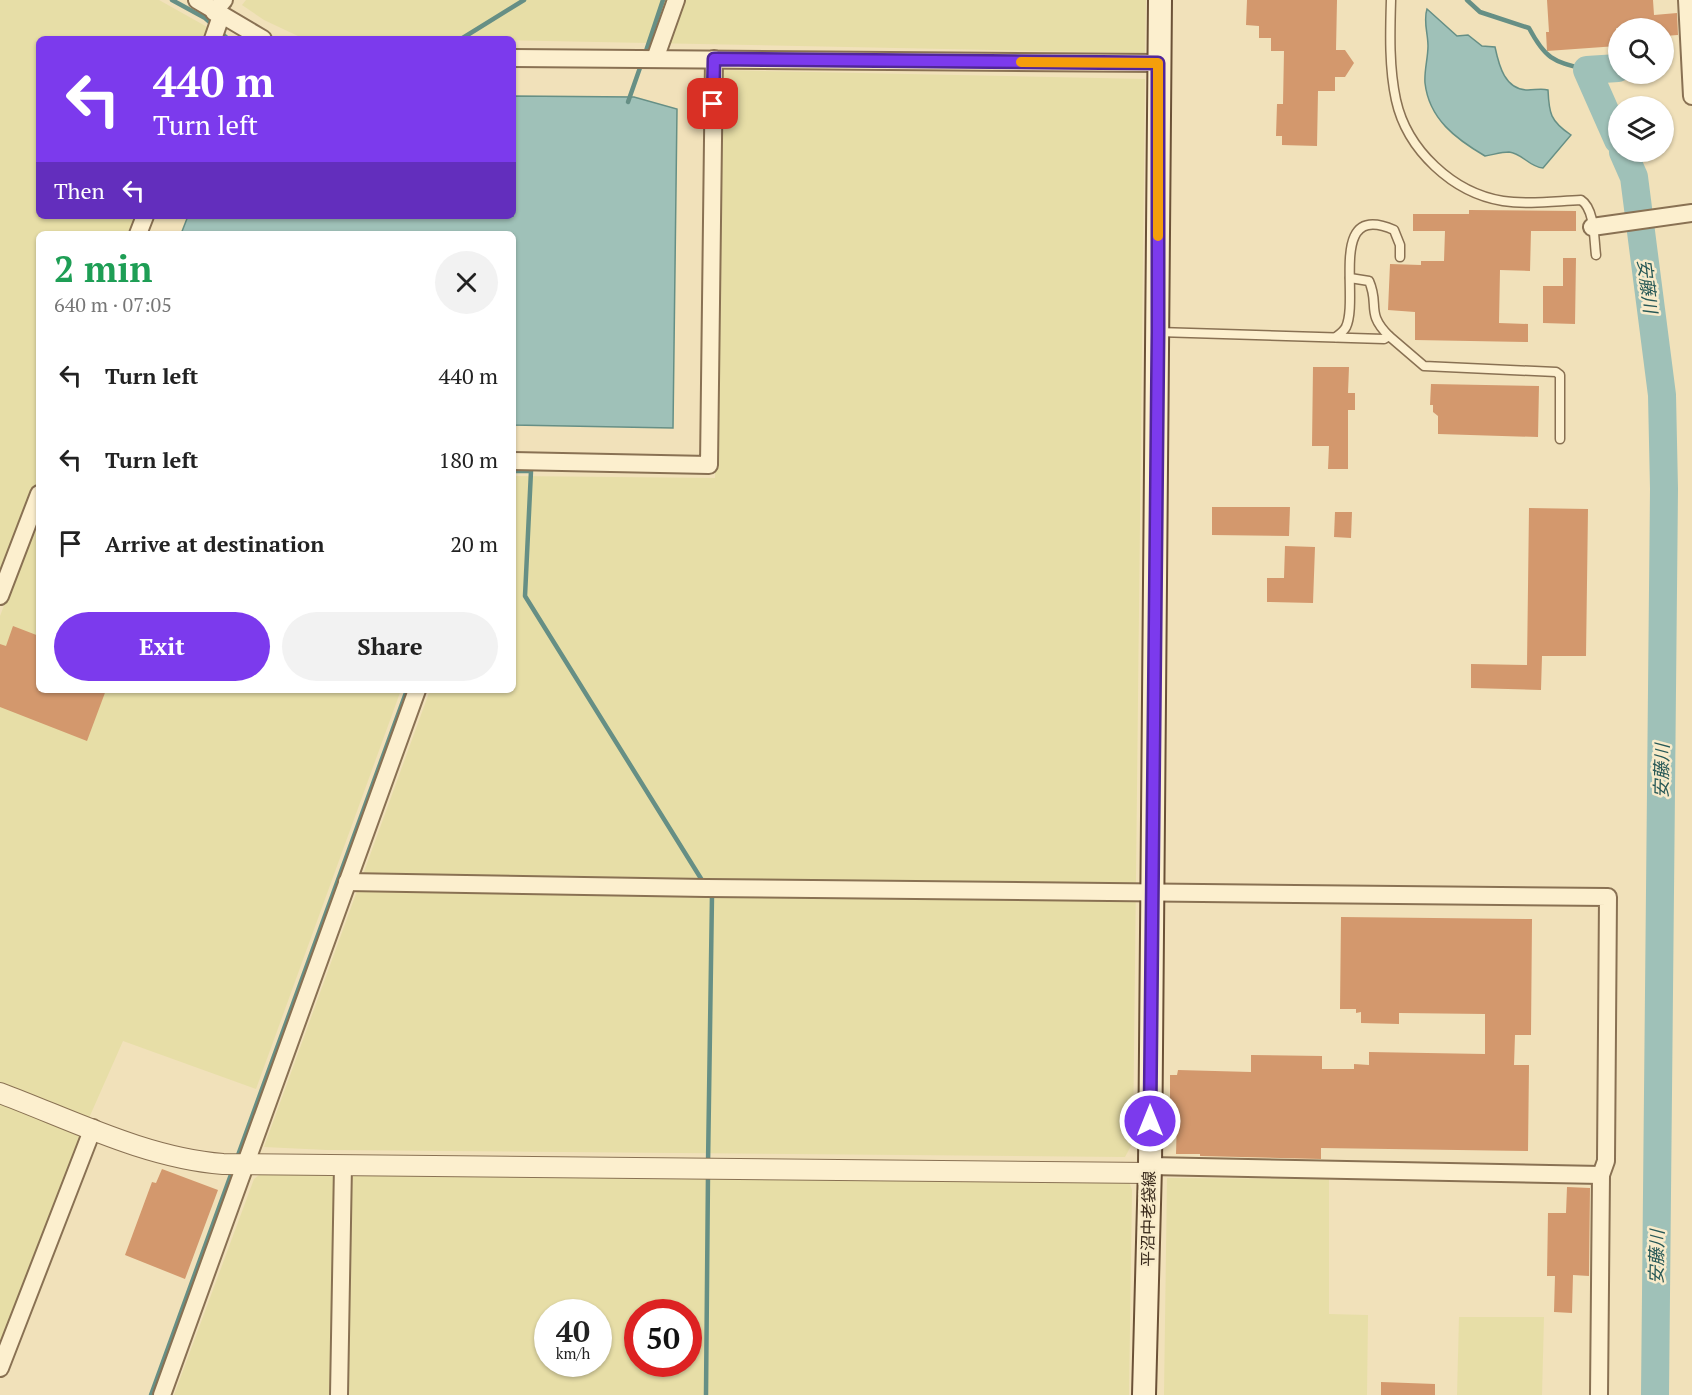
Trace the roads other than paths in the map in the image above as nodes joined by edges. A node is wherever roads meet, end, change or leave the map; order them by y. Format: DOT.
graph roads {
  1 [pos="197,0"];
  2 [pos="676,0"];
  3 [pos="1160,0"];
  4 [pos="1391,0"];
  5 [pos="1687,0"];
  6 [pos="220,9"];
  7 [pos="214,36"];
  8 [pos="259,36"];
  9 [pos="516,58"];
  10 [pos="655,59"];
  11 [pos="714,59"];
  12 [pos="1158,63"];
  13 [pos="1692,96"];
  14 [pos="1692,213"];
  15 [pos="1592,227"];
  16 [pos="1596,255"];
  17 [pos="1400,257"];
  18 [pos="1350,278"];
  19 [pos="1158,332"];
  20 [pos="1389,336"];
  21 [pos="1336,337"];
  22 [pos="1560,439"];
  23 [pos="516,461"];
  24 [pos="36,502"];
  25 [pos="0,596"];
  26 [pos="416,693"];
  27 [pos="347,882"];
  28 [pos="1150,893"];
  29 [pos="0,1093"];
  30 [pos="93,1128"];
  31 [pos="247,1164"];
  32 [pos="343,1165"];
  33 [pos="1150,1170"];
  34 [pos="1601,1175"];
  35 [pos="0,1368"];
  36 [pos="162,1395"];
  37 [pos="339,1395"];
  38 [pos="1144,1395"];
  39 [pos="1599,1395"];
  1 -- 6 [label="street"];
  2 -- 10 [label="street"];
  3 -- 12 [label="main road, 平沼中老袋線"];
  4 -- 15 [label="lane"];
  5 -- 13 [label="street"];
  6 -- 7 [label="street"];
  6 -- 8 [label="street"];
  9 -- 10 [label="street"];
  10 -- 11 [label="street"];
  11 -- 12 [label="street"];
  11 -- 23 [label="street"];
  12 -- 19 [label="main road, 平沼中老袋線"];
  14 -- 15 [label="street"];
  15 -- 16 [label="lane"];
  17 -- 18 [label="lane"];
  18 -- 20 [label="lane"];
  18 -- 21 [label="lane"];
  19 -- 21 [label="lane"];
  19 -- 28 [label="main road, 平沼中老袋線"];
  20 -- 21 [label="lane"];
  20 -- 22 [label="lane"];
  24 -- 25 [label="street"];
  26 -- 27 [label="street"];
  27 -- 28 [label="street"];
  27 -- 31 [label="street"];
  28 -- 33 [label="main road, 平沼中老袋線"];
  28 -- 34 [label="street"];
  29 -- 30 [label="street"];
  30 -- 31 [label="street"];
  30 -- 35 [label="street"];
  31 -- 32 [label="street"];
  31 -- 36 [label="street"];
  32 -- 33 [label="street"];
  32 -- 37 [label="street"];
  33 -- 34 [label="street"];
  33 -- 38 [label="main road, 平沼中老袋線"];
  34 -- 39 [label="street"];
}
